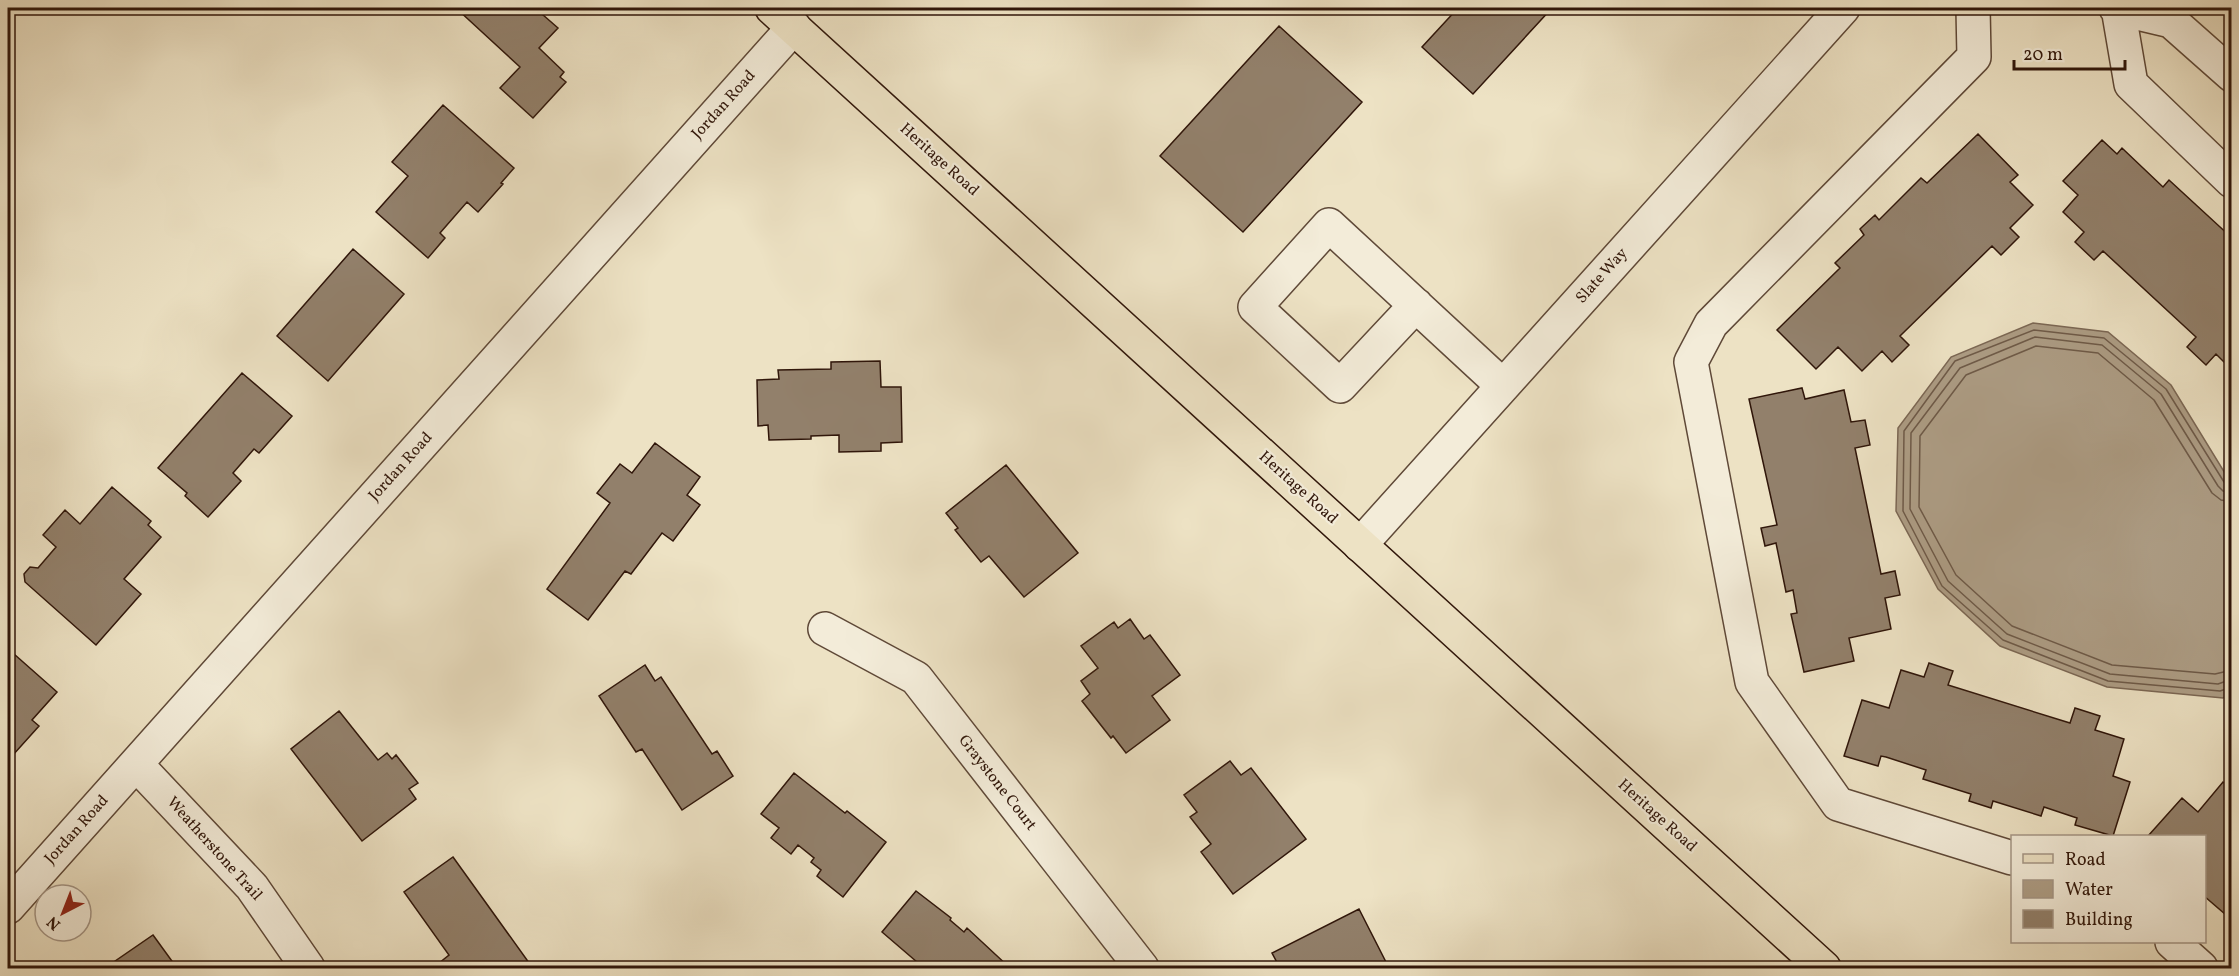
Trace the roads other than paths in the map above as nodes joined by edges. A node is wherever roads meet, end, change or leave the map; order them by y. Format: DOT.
graph roads {
  1 [pos="1843,8"];
  2 [pos="1973,8"];
  3 [pos="2117,8"];
  4 [pos="783,17"];
  5 [pos="2232,75"];
  6 [pos="2232,181"];
  7 [pos="1416,305"];
  8 [pos="1503,386"];
  9 [pos="1360,545"];
  10 [pos="825,629"];
  11 [pos="136,764"];
  12 [pos="2011,857"];
  13 [pos="8,908"];
  14 [pos="2173,943"];
  15 [pos="308,969"];
  16 [pos="1142,969"];
  17 [pos="1824,969"];
  18 [pos="2201,969"];
  1 -- 8 [label="street, Slate Way"];
  2 -- 12 [label="street"];
  3 -- 5 [label="street"];
  3 -- 6 [label="street"];
  4 -- 9 [label="main road, Heritage Road"];
  4 -- 11 [label="street, Jordan Road"];
  7 -- 7 [label="street"];
  7 -- 8 [label="street"];
  8 -- 9 [label="street, Slate Way"];
  9 -- 17 [label="main road, Heritage Road"];
  10 -- 16 [label="street, Graystone Court"];
  11 -- 13 [label="street, Jordan Road"];
  11 -- 15 [label="street, Weatherstone Trail"];
  14 -- 18 [label="street"];
}
